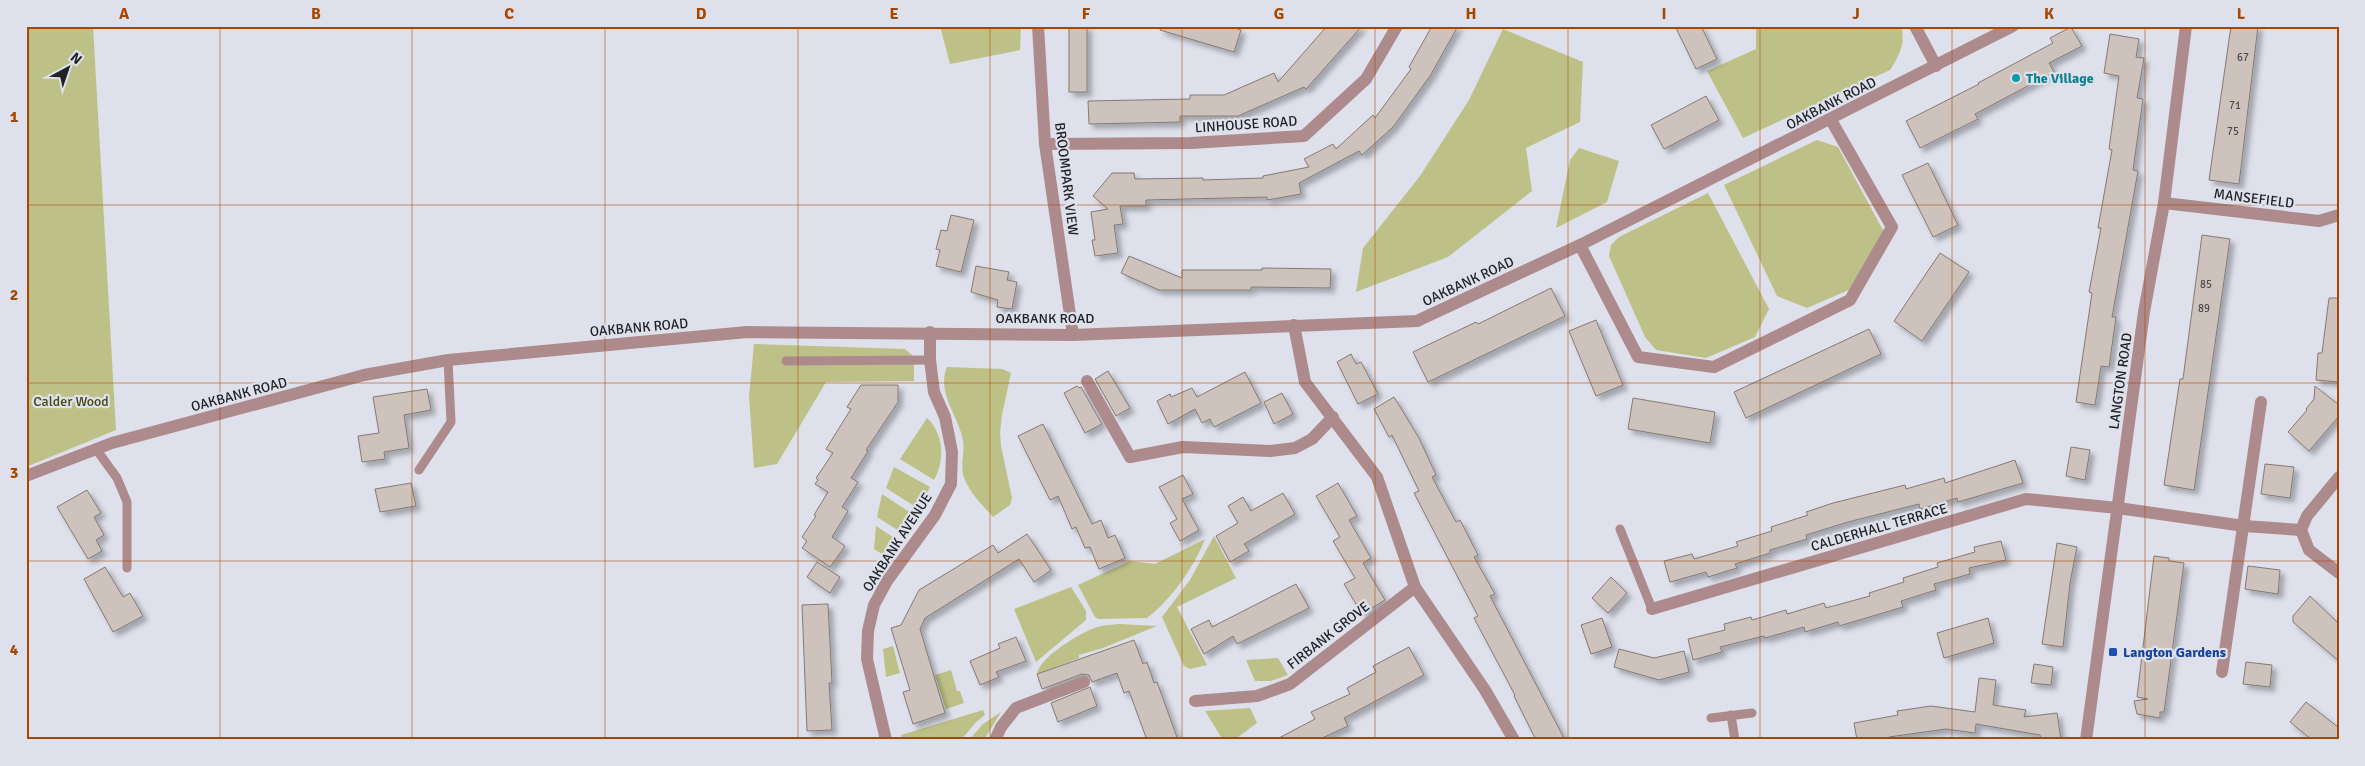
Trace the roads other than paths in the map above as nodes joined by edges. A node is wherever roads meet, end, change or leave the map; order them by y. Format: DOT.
graph roads {
  1 [pos="1038,26"];
  2 [pos="1397,26"];
  3 [pos="1916,26"];
  4 [pos="2013,26"];
  5 [pos="2186,26"];
  6 [pos="1936,66"];
  7 [pos="1831,120"];
  8 [pos="1045,144"];
  9 [pos="2164,203"];
  10 [pos="2339,215"];
  11 [pos="1580,245"];
  12 [pos="1294,325"];
  13 [pos="930,332"];
  14 [pos="1073,335"];
  15 [pos="448,360"];
  16 [pos="930,360"];
  17 [pos="786,361"];
  18 [pos="1087,381"];
  19 [pos="2261,402"];
  20 [pos="1333,417"];
  21 [pos="96,449"];
  22 [pos="419,470"];
  23 [pos="26,476"];
  24 [pos="2339,477"];
  25 [pos="2118,508"];
  26 [pos="2244,526"];
  27 [pos="1620,529"];
  28 [pos="2301,530"];
  29 [pos="127,568"];
  30 [pos="2339,573"];
  31 [pos="1415,587"];
  32 [pos="1652,609"];
  33 [pos="2222,672"];
  34 [pos="1084,682"];
  35 [pos="1195,701"];
  36 [pos="1752,713"];
  37 [pos="1731,716"];
  38 [pos="1711,718"];
  39 [pos="886,740"];
  40 [pos="995,740"];
  41 [pos="1514,740"];
  42 [pos="1735,740"];
  43 [pos="2086,740"];
  1 -- 8 [label="street, BROOMPARK VIEW"];
  2 -- 8 [label="street, LINHOUSE ROAD"];
  3 -- 6 [label="street"];
  4 -- 6 [label="street, OAKBANK ROAD"];
  5 -- 9 [label="street, LANGTON ROAD"];
  6 -- 7 [label="street, OAKBANK ROAD"];
  7 -- 11 [label="street, OAKBANK ROAD"];
  7 -- 11 [label="street"];
  8 -- 14 [label="street, BROOMPARK VIEW"];
  9 -- 10 [label="street, MANSEFIELD"];
  9 -- 25 [label="street, LANGTON ROAD"];
  11 -- 12 [label="street, OAKBANK ROAD"];
  12 -- 14 [label="street, OAKBANK ROAD"];
  12 -- 20 [label="street"];
  13 -- 14 [label="street, OAKBANK ROAD"];
  13 -- 15 [label="street, OAKBANK ROAD"];
  13 -- 16 [label="street, OAKBANK AVENUE"];
  15 -- 21 [label="street, OAKBANK ROAD"];
  15 -- 22 [label="lane"];
  16 -- 17 [label="lane"];
  16 -- 39 [label="street, OAKBANK AVENUE"];
  18 -- 20 [label="street"];
  19 -- 26 [label="street"];
  20 -- 31 [label="street"];
  21 -- 23 [label="street, OAKBANK ROAD"];
  21 -- 29 [label="lane"];
  24 -- 28 [label="street"];
  25 -- 26 [label="street, CALDERHALL TERRACE"];
  25 -- 32 [label="street, CALDERHALL TERRACE"];
  25 -- 43 [label="street, LANGTON ROAD"];
  26 -- 28 [label="street, CALDERHALL TERRACE"];
  26 -- 33 [label="street"];
  27 -- 32 [label="lane"];
  28 -- 30 [label="street"];
  31 -- 35 [label="street, FIRBANK GROVE"];
  31 -- 41 [label="street"];
  34 -- 40 [label="street"];
  36 -- 37 [label="lane"];
  37 -- 38 [label="lane"];
  37 -- 42 [label="lane"];
}
